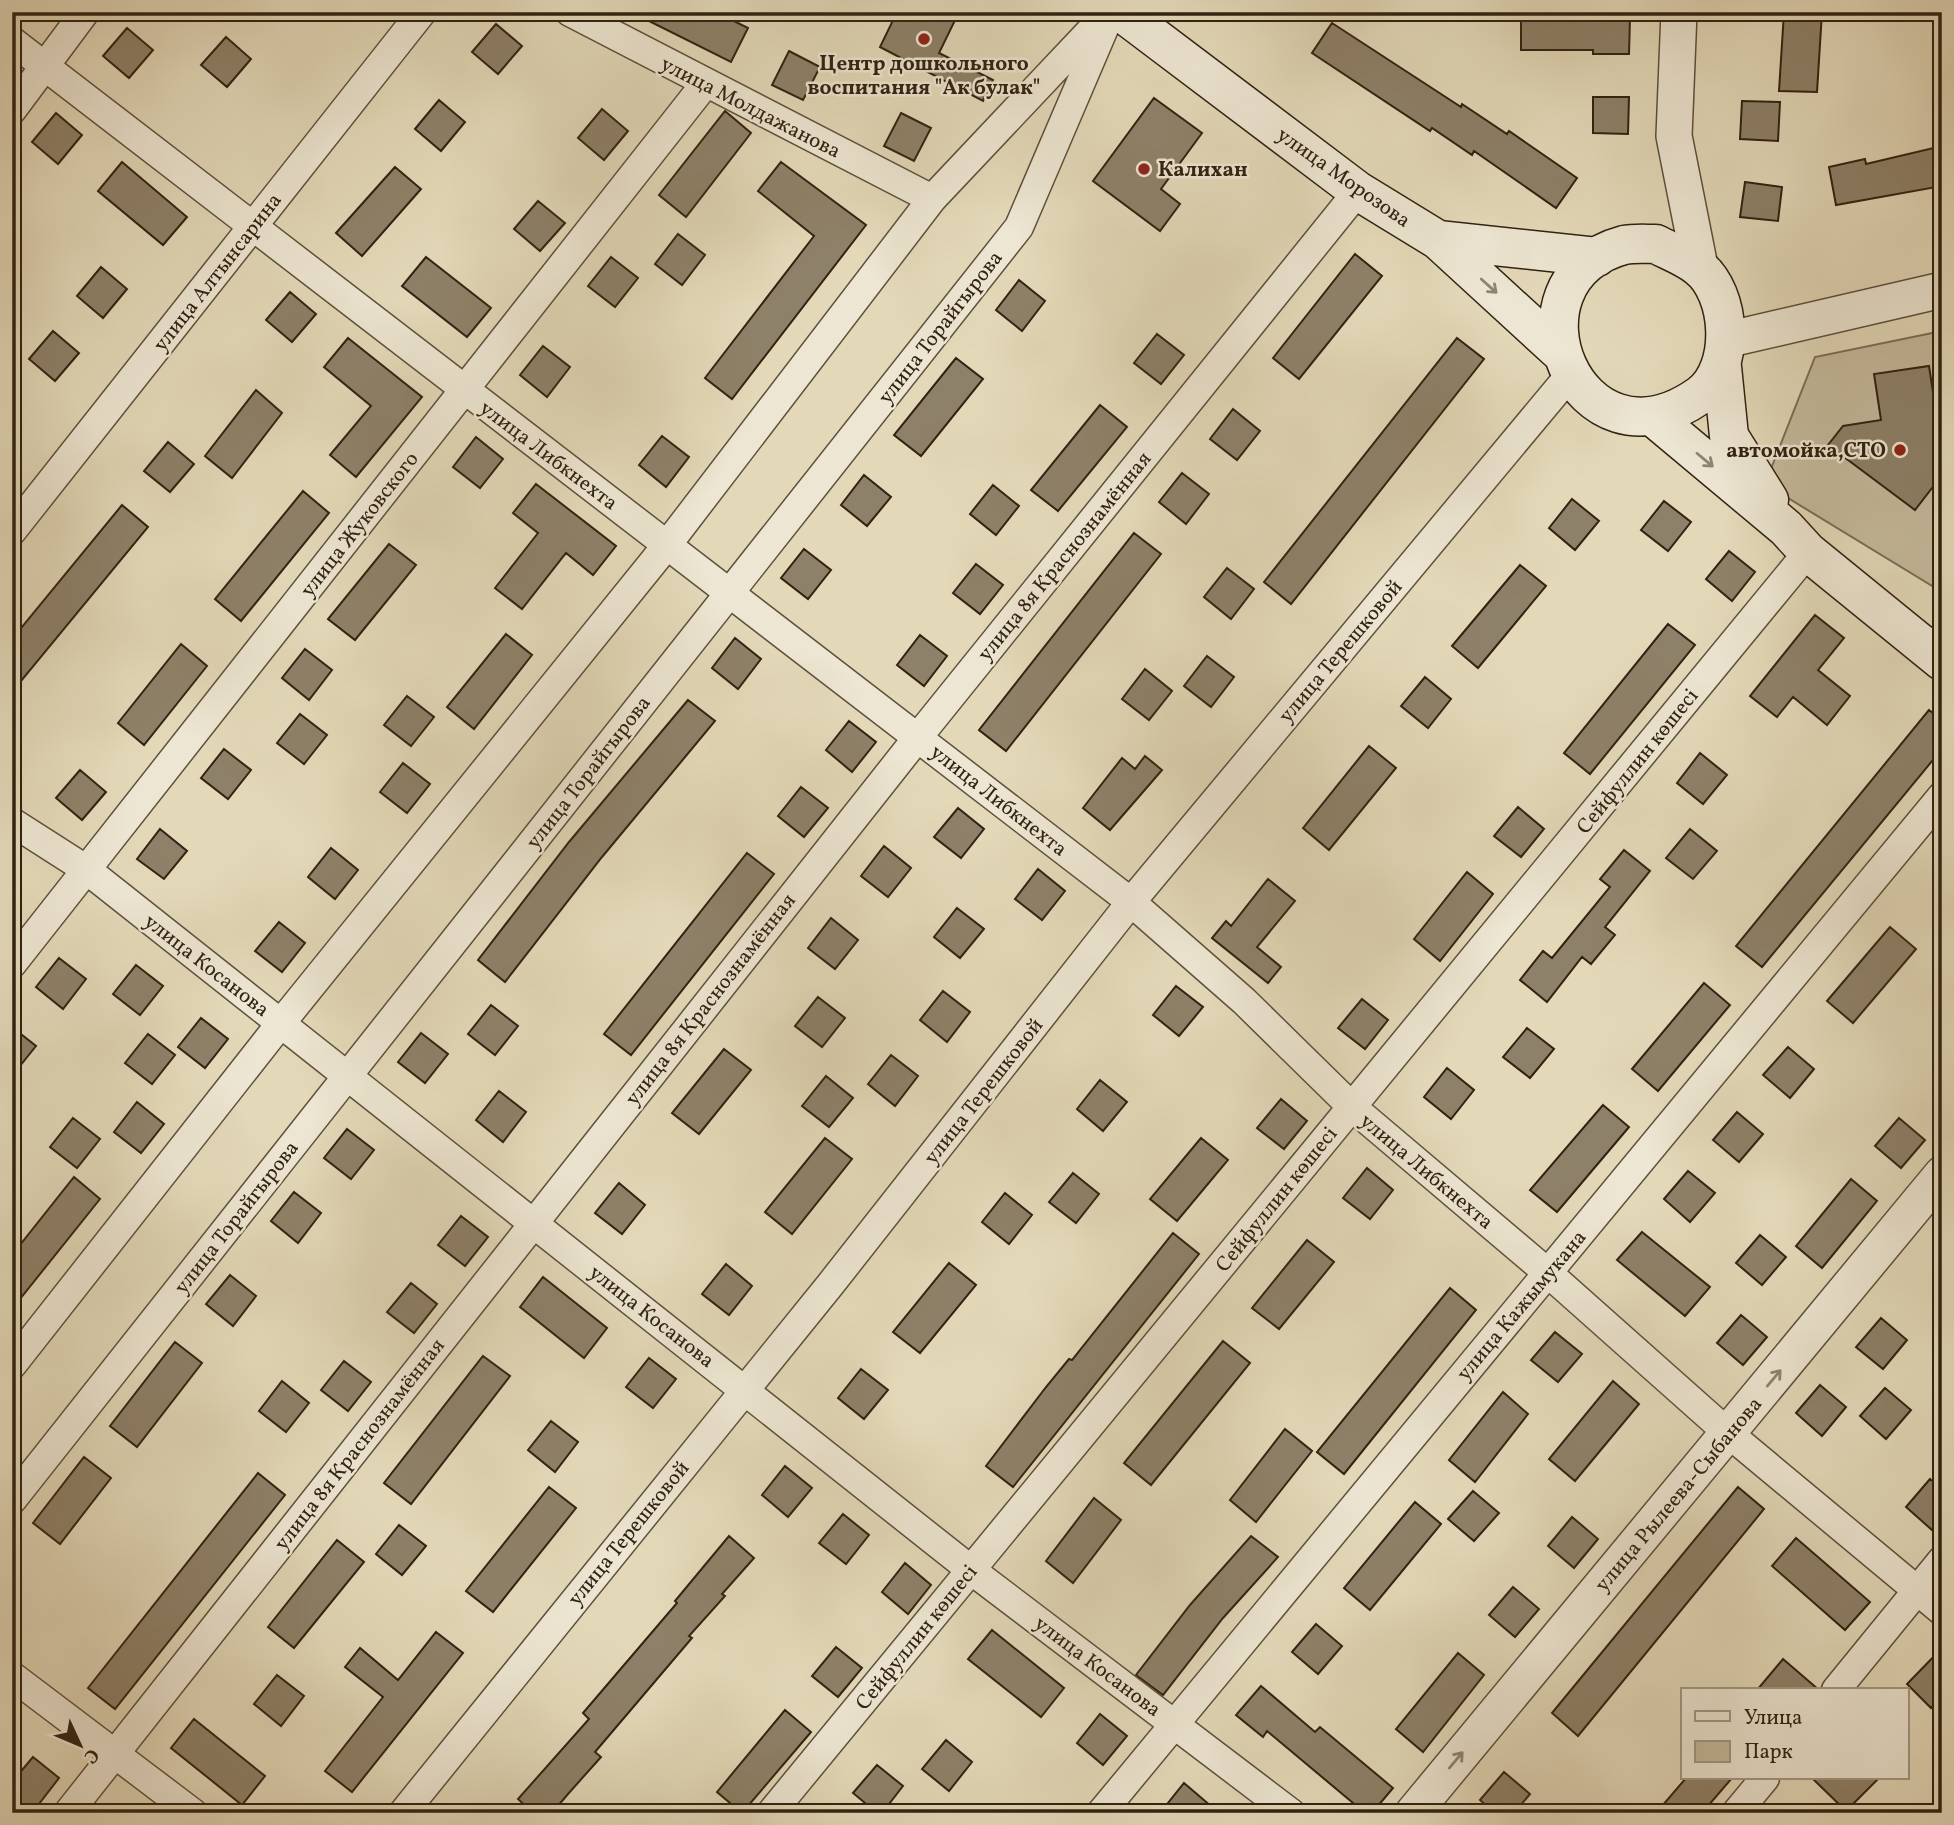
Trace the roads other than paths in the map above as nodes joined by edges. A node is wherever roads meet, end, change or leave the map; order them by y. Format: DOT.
graph roads {
  1 [pos="85,12"];
  2 [pos="422,12"];
  3 [pos="570,12"];
  4 [pos="1110,12"];
  5 [pos="1121,12"];
  6 [pos="1679,12"];
  7 [pos="12,41"];
  8 [pos="46,67"];
  9 [pos="705,84"];
  10 [pos="12,110"];
  11 [pos="1358,191"];
  12 [pos="932,199"];
  13 [pos="254,226"];
  14 [pos="1438,240"];
  15 [pos="1597,257"];
  16 [pos="1700,267"];
  17 [pos="1942,290"];
  18 [pos="1724,354"];
  19 [pos="1565,363"];
  20 [pos="464,391"];
  21 [pos="1652,416"];
  22 [pos="12,531"];
  23 [pos="1797,540"];
  24 [pos="667,545"];
  25 [pos="730,593"];
  26 [pos="1935,644"];
  27 [pos="918,737"];
  28 [pos="1942,796"];
  29 [pos="12,822"];
  30 [pos="86,870"];
  31 [pos="1131,902"];
  32 [pos="12,964"];
  33 [pos="281,1023"];
  34 [pos="347,1076"];
  35 [pos="1352,1107"];
  36 [pos="1942,1174"];
  37 [pos="533,1223"];
  38 [pos="1548,1273"];
  39 [pos="12,1365"];
  40 [pos="744,1389"];
  41 [pos="1728,1433"];
  42 [pos="12,1500"];
  43 [pos="1942,1560"];
  44 [pos="971,1570"];
  45 [pos="1918,1590"];
  46 [pos="1942,1611"];
  47 [pos="12,1676"];
  48 [pos="1838,1688"];
  49 [pos="1174,1723"];
  50 [pos="115,1753"];
  51 [pos="1763,1780"];
  52 [pos="68,1813"];
  53 [pos="193,1813"];
  54 [pos="403,1813"];
  55 [pos="771,1813"];
  56 [pos="1101,1813"];
  57 [pos="1291,1813"];
  58 [pos="1413,1813"];
  59 [pos="1736,1813"];
  1 -- 8 [label="street"];
  2 -- 13 [label="street, улица Алтынсарина"];
  3 -- 9 [label="street, улица Молдажанова"];
  4 -- 12 [label="street, улица Торайгырова"];
  4 -- 25 [label="street, улица Торайгырова"];
  5 -- 11 [label="main road, улица Морозова"];
  6 -- 16 [label="street"];
  7 -- 8 [label="street, улица Либкнехта"];
  8 -- 10 [label="street"];
  8 -- 13 [label="street, улица Либкнехта"];
  9 -- 12 [label="street, улица Молдажанова"];
  9 -- 20 [label="street, улица Жуковского"];
  11 -- 14 [label="main road, улица Морозова"];
  11 -- 27 [label="street, улица 8я Краснознамённая"];
  12 -- 24 [label="street, улица Торайгырова"];
  13 -- 20 [label="street, улица Либкнехта"];
  13 -- 22 [label="street, улица Алтынсарина"];
  14 -- 15 [label="main road"];
  14 -- 19 [label="main road, улица Морозова, one-way"];
  15 -- 16 [label="main road"];
  15 -- 19 [label="main road"];
  16 -- 18 [label="main road"];
  17 -- 18 [label="street"];
  18 -- 21 [label="main road"];
  18 -- 23 [label="main road"];
  19 -- 21 [label="main road"];
  19 -- 31 [label="street, улица Терешковой"];
  20 -- 24 [label="street, улица Либкнехта"];
  20 -- 30 [label="street, улица Жуковского"];
  21 -- 23 [label="main road, one-way"];
  23 -- 26 [label="main road"];
  23 -- 35 [label="street, Сейфуллин көшесі"];
  24 -- 25 [label="street, улица Либкнехта"];
  24 -- 33 [label="street, улица Торайгырова"];
  25 -- 27 [label="street, улица Либкнехта"];
  25 -- 34 [label="street, улица Торайгырова"];
  27 -- 31 [label="street, улица Либкнехта"];
  27 -- 37 [label="street, улица 8я Краснознамённая"];
  28 -- 38 [label="street, улица Кажымукана"];
  29 -- 30 [label="street, улица Косанова"];
  30 -- 32 [label="street, улица Жуковского"];
  30 -- 33 [label="street, улица Косанова"];
  31 -- 35 [label="street, улица Либкнехта"];
  31 -- 40 [label="street, улица Терешковой"];
  33 -- 34 [label="street, улица Косанова"];
  33 -- 39 [label="street, улица Торайгырова"];
  34 -- 37 [label="street, улица Косанова"];
  34 -- 42 [label="street, улица Торайгырова"];
  35 -- 38 [label="street, улица Либкнехта"];
  35 -- 44 [label="street, Сейфуллин көшесі"];
  41 -- 36 [label="street, улица Рылеева-Сыбанова, one-way"];
  37 -- 40 [label="street, улица Косанова"];
  37 -- 50 [label="street, улица 8я Краснознамённая"];
  38 -- 41 [label="street, улица Либкнехта"];
  38 -- 49 [label="street, улица Кажымукана"];
  40 -- 44 [label="street, улица Косанова"];
  40 -- 54 [label="street, улица Терешковой"];
  41 -- 45 [label="street, улица Либкнехта"];
  58 -- 41 [label="street, улица Рылеева-Сыбанова, one-way"];
  43 -- 45 [label="street"];
  44 -- 49 [label="street, улица Косанова"];
  44 -- 55 [label="street, Сейфуллин көшесі"];
  45 -- 46 [label="street, улица Либкнехта"];
  45 -- 48 [label="street"];
  47 -- 50 [label="street"];
  49 -- 56 [label="street, улица Кажымукана"];
  49 -- 57 [label="street, улица Косанова"];
  50 -- 52 [label="street, улица 8я Краснознамённая"];
  50 -- 53 [label="street"];
  51 -- 59 [label="street"];
}
